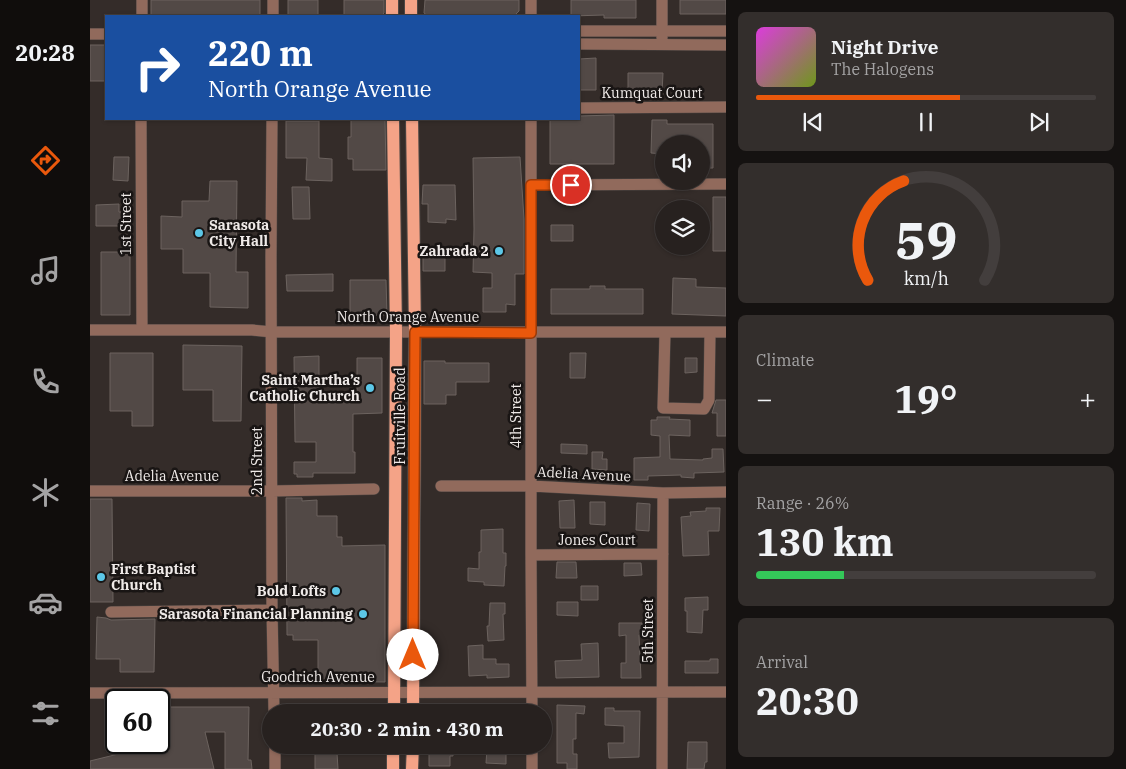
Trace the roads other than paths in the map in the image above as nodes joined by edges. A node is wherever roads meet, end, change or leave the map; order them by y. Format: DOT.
graph roads {
  1 [pos="142,0"];
  2 [pos="274,0"];
  3 [pos="392,0"];
  4 [pos="411,0"];
  5 [pos="531,0"];
  6 [pos="662,0"];
  7 [pos="142,15"];
  8 [pos="273,15"];
  9 [pos="392,15"];
  10 [pos="411,15"];
  11 [pos="531,15"];
  12 [pos="580,31"];
  13 [pos="662,31"];
  14 [pos="726,31"];
  15 [pos="90,34"];
  16 [pos="105,34"];
  17 [pos="580,44"];
  18 [pos="662,45"];
  19 [pos="726,45"];
  20 [pos="726,107"];
  21 [pos="580,108"];
  22 [pos="141,120"];
  23 [pos="272,120"];
  24 [pos="392,120"];
  25 [pos="412,120"];
  26 [pos="531,120"];
  27 [pos="726,184"];
  28 [pos="531,185"];
  29 [pos="142,329"];
  30 [pos="90,330"];
  31 [pos="272,332"];
  32 [pos="396,332"];
  33 [pos="415,332"];
  34 [pos="710,332"];
  35 [pos="726,332"];
  36 [pos="531,333"];
  37 [pos="665,333"];
  38 [pos="441,486"];
  39 [pos="531,486"];
  40 [pos="374,489"];
  41 [pos="90,491"];
  42 [pos="272,491"];
  43 [pos="726,492"];
  44 [pos="664,493"];
  45 [pos="663,554"];
  46 [pos="531,555"];
  47 [pos="272,610"];
  48 [pos="111,612"];
  49 [pos="394,692"];
  50 [pos="413,692"];
  51 [pos="532,692"];
  52 [pos="663,692"];
  53 [pos="726,692"];
  54 [pos="90,693"];
  55 [pos="274,693"];
  56 [pos="274,704"];
  57 [pos="394,704"];
  58 [pos="413,704"];
  59 [pos="532,704"];
  60 [pos="274,754"];
  61 [pos="393,754"];
  62 [pos="413,754"];
  63 [pos="532,754"];
  64 [pos="275,769"];
  65 [pos="393,769"];
  66 [pos="412,769"];
  67 [pos="532,769"];
  68 [pos="662,769"];
  1 -- 7 [label="street"];
  2 -- 8 [label="street"];
  3 -- 9 [label="main road"];
  4 -- 10 [label="main road"];
  5 -- 11 [label="street"];
  6 -- 13 [label="street"];
  12 -- 13 [label="street"];
  13 -- 14 [label="street"];
  13 -- 18 [label="street"];
  15 -- 16 [label="street"];
  17 -- 18 [label="street"];
  18 -- 19 [label="street"];
  20 -- 21 [label="street, Kumquat Court"];
  22 -- 29 [label="street, 1st Street"];
  23 -- 31 [label="street, 2nd Street"];
  24 -- 32 [label="main road, Fruitville Road"];
  25 -- 33 [label="main road, Fruitville Road"];
  26 -- 28 [label="street, 4th Street"];
  27 -- 28 [label="street"];
  28 -- 36 [label="street, 4th Street"];
  29 -- 30 [label="street, North Orange Avenue"];
  29 -- 31 [label="street, North Orange Avenue"];
  31 -- 32 [label="street, North Orange Avenue"];
  31 -- 42 [label="street, 2nd Street"];
  32 -- 33 [label="street, North Orange Avenue"];
  32 -- 49 [label="main road, Fruitville Road"];
  33 -- 36 [label="street, North Orange Avenue"];
  33 -- 50 [label="main road, Fruitville Road"];
  34 -- 35 [label="street, North Orange Avenue"];
  34 -- 37 [label="street, North Orange Avenue"];
  34 -- 37 [label="street"];
  36 -- 37 [label="street, North Orange Avenue"];
  36 -- 39 [label="street, 4th Street"];
  38 -- 39 [label="street, Adelia Avenue"];
  39 -- 44 [label="street, Adelia Avenue"];
  39 -- 46 [label="street, 4th Street"];
  40 -- 42 [label="street, Adelia Avenue"];
  41 -- 42 [label="street, Adelia Avenue"];
  42 -- 47 [label="street, 2nd Street"];
  43 -- 44 [label="street, Adelia Avenue"];
  44 -- 45 [label="street, 5th Street"];
  45 -- 46 [label="street, Jones Court"];
  45 -- 52 [label="street, 5th Street"];
  46 -- 51 [label="street, 4th Street"];
  47 -- 48 [label="street"];
  47 -- 55 [label="street, 2nd Street"];
  49 -- 50 [label="street, Goodrich Avenue"];
  49 -- 55 [label="street, Goodrich Avenue"];
  49 -- 57 [label="main road, Fruitville Road"];
  50 -- 51 [label="street, Goodrich Avenue"];
  50 -- 58 [label="main road, Fruitville Road"];
  51 -- 52 [label="street, Goodrich Avenue"];
  51 -- 59 [label="street, 4th Street"];
  52 -- 53 [label="street, Goodrich Avenue"];
  52 -- 68 [label="street, 5th Street"];
  54 -- 55 [label="street, Goodrich Avenue"];
  55 -- 56 [label="street, 2nd Street"];
  60 -- 64 [label="street"];
  61 -- 65 [label="main road"];
  62 -- 66 [label="main road"];
  63 -- 67 [label="street"];
}
